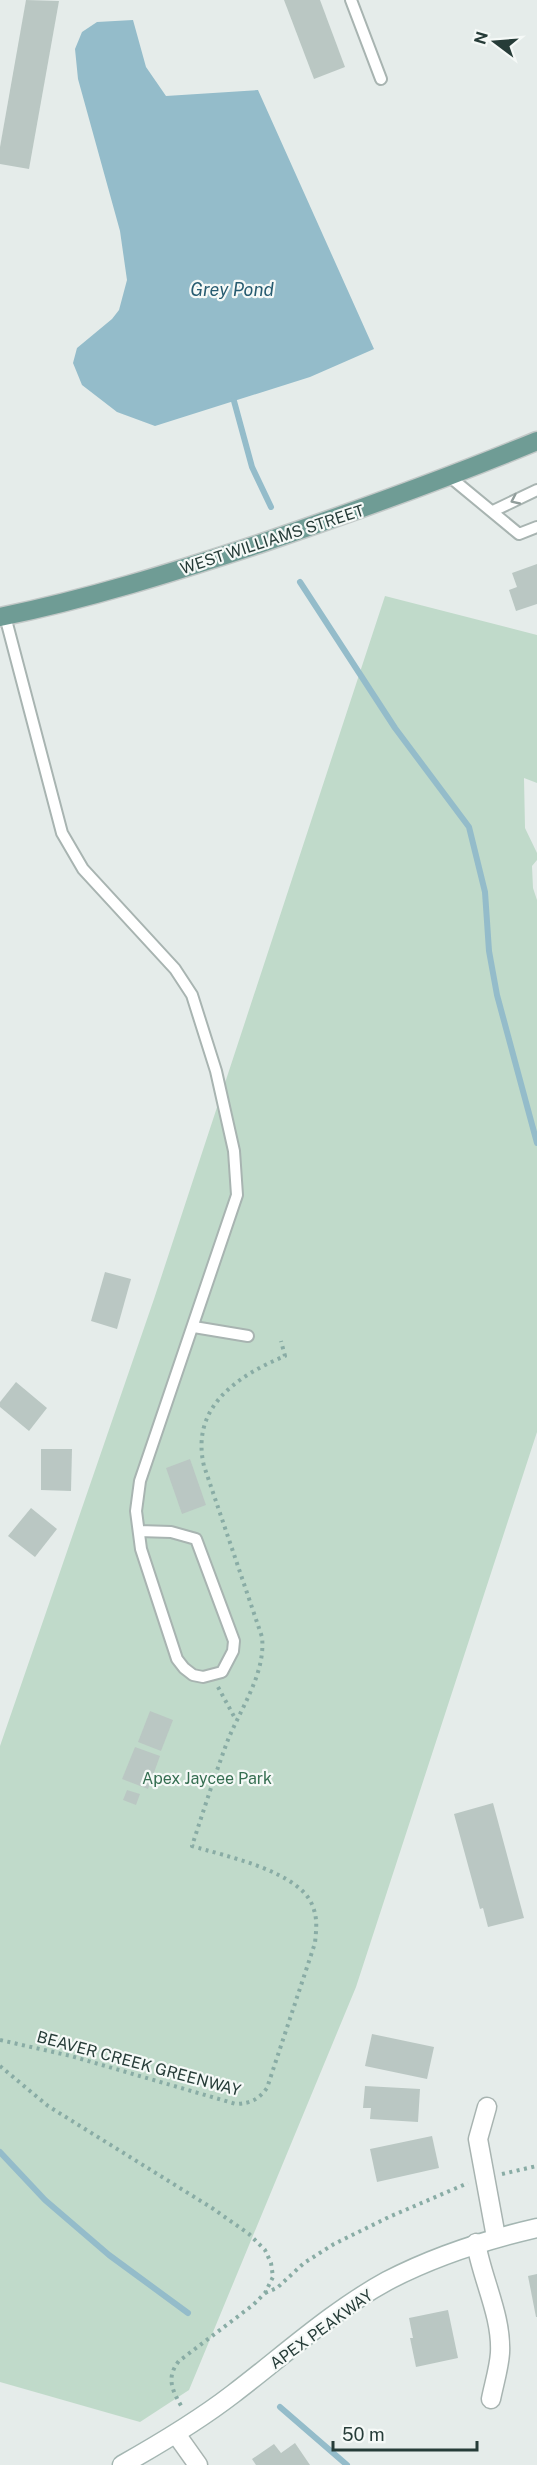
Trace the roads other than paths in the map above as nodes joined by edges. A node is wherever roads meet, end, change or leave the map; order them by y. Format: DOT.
graph roads {
  1 [pos="351,0"];
  2 [pos="381,79"];
  3 [pos="537,441"];
  4 [pos="450,477"];
  5 [pos="537,490"];
  6 [pos="493,511"];
  7 [pos="537,527"];
  8 [pos="2,617"];
  9 [pos="194,1327"];
  10 [pos="248,1336"];
  11 [pos="139,1531"];
  12 [pos="487,2107"];
  13 [pos="537,2228"];
  14 [pos="496,2237"];
  15 [pos="476,2243"];
  16 [pos="491,2400"];
  17 [pos="176,2434"];
  18 [pos="122,2465"];
  19 [pos="198,2465"];
  1 -- 2 [label="lane"];
  3 -- 4 [label="main road, WEST WILLIAMS STREET"];
  4 -- 6 [label="lane"];
  4 -- 8 [label="main road, WEST WILLIAMS STREET"];
  5 -- 6 [label="lane, one-way"];
  6 -- 7 [label="lane"];
  8 -- 9 [label="lane"];
  9 -- 10 [label="lane"];
  9 -- 11 [label="lane"];
  11 -- 11 [label="lane"];
  12 -- 14 [label="main road"];
  13 -- 14 [label="main road, APEX PEAKWAY"];
  14 -- 15 [label="main road, APEX PEAKWAY"];
  15 -- 16 [label="main road"];
  15 -- 17 [label="main road, APEX PEAKWAY"];
  17 -- 18 [label="main road, APEX PEAKWAY"];
  17 -- 19 [label="main road"];
}
